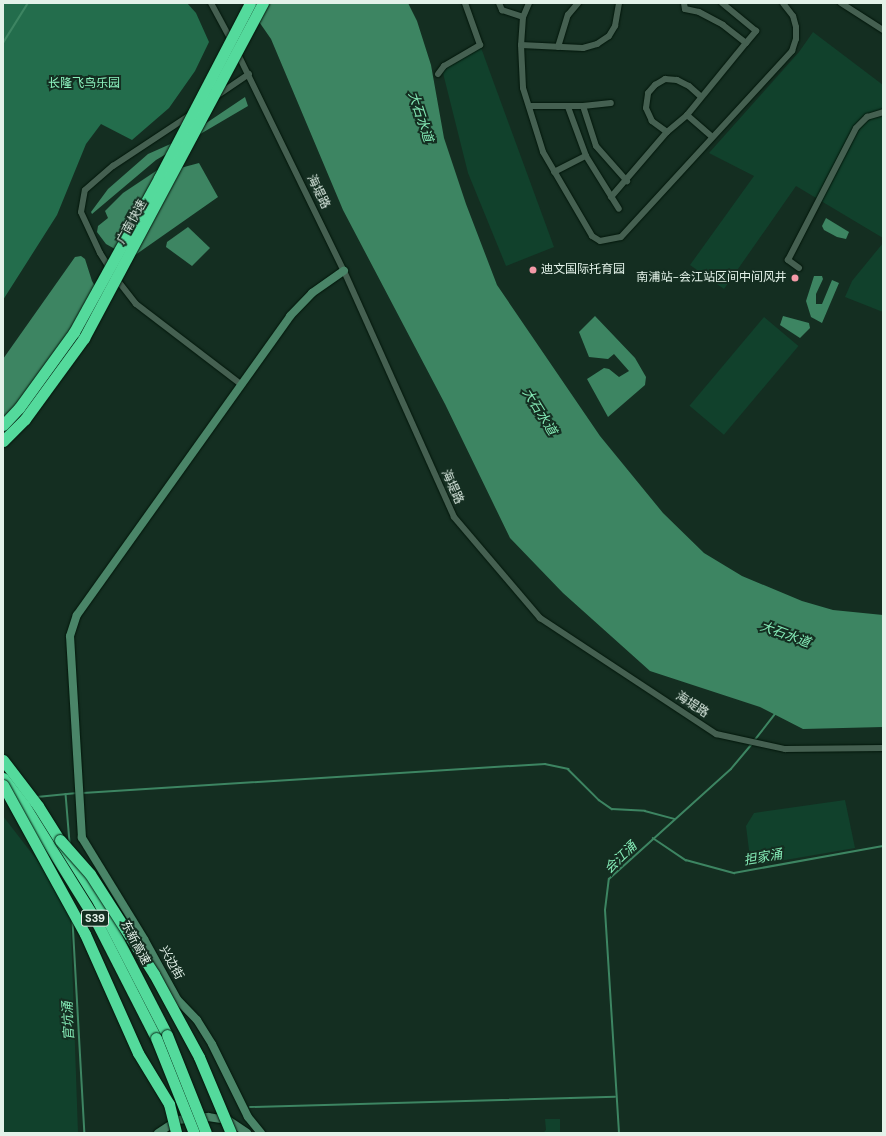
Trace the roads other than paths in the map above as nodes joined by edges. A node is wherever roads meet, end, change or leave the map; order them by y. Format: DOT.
graph roads {
  1 [pos="211,3"];
  2 [pos="250,3"];
  3 [pos="263,3"];
  4 [pos="465,3"];
  5 [pos="499,3"];
  6 [pos="529,3"];
  7 [pos="578,3"];
  8 [pos="619,3"];
  9 [pos="684,3"];
  10 [pos="722,3"];
  11 [pos="783,3"];
  12 [pos="841,3"];
  13 [pos="523,17"];
  14 [pos="883,30"];
  15 [pos="746,44"];
  16 [pos="521,45"];
  17 [pos="558,46"];
  18 [pos="249,74"];
  19 [pos="438,74"];
  20 [pos="700,96"];
  21 [pos="611,103"];
  22 [pos="529,106"];
  23 [pos="583,106"];
  24 [pos="568,107"];
  25 [pos="883,112"];
  26 [pos="687,115"];
  27 [pos="667,132"];
  28 [pos="711,136"];
  29 [pos="586,156"];
  30 [pos="554,172"];
  31 [pos="626,181"];
  32 [pos="611,198"];
  33 [pos="619,209"];
  34 [pos="798,268"];
  35 [pos="344,271"];
  36 [pos="242,385"];
  37 [pos="3,425"];
  38 [pos="3,441"];
  39 [pos="883,748"];
  40 [pos="3,760"];
  41 [pos="3,778"];
  42 [pos="3,785"];
  43 [pos="60,840"];
  44 [pos="162,1036"];
  45 [pos="158,1133"];
  46 [pos="176,1133"];
  47 [pos="194,1133"];
  48 [pos="206,1133"];
  49 [pos="230,1133"];
  50 [pos="247,1133"];
  51 [pos="261,1133"];
  1 -- 18 [label="street, 海堤路"];
  2 -- 37 [label="highway, 广南快速, bridge"];
  3 -- 38 [label="highway, 广南快速, bridge"];
  4 -- 19 [label="street"];
  5 -- 13 [label="street"];
  6 -- 13 [label="street"];
  7 -- 17 [label="street"];
  8 -- 17 [label="street"];
  9 -- 15 [label="street"];
  10 -- 15 [label="street"];
  11 -- 28 [label="street"];
  12 -- 14 [label="street"];
  13 -- 16 [label="street"];
  15 -- 20 [label="street"];
  16 -- 17 [label="street"];
  16 -- 22 [label="street"];
  18 -- 35 [label="street, 海堤路"];
  18 -- 36 [label="street"];
  20 -- 26 [label="street"];
  20 -- 27 [label="street"];
  21 -- 23 [label="street"];
  22 -- 24 [label="street"];
  22 -- 30 [label="street"];
  23 -- 24 [label="street"];
  23 -- 31 [label="street"];
  24 -- 29 [label="street"];
  25 -- 34 [label="street"];
  26 -- 27 [label="street"];
  26 -- 28 [label="street"];
  27 -- 31 [label="street"];
  28 -- 30 [label="street"];
  29 -- 30 [label="street"];
  29 -- 32 [label="street"];
  31 -- 32 [label="street"];
  32 -- 33 [label="street"];
  35 -- 36 [label="street, 兴边街"];
  35 -- 39 [label="street, 海堤路"];
  36 -- 51 [label="street, 兴边街"];
  40 -- 43 [label="highway, 东新高速 / S39"];
  41 -- 44 [label="highway, 东新高速 / S39"];
  42 -- 46 [label="highway, bridge"];
  43 -- 44 [label="highway, 东新高速 / S39"];
  43 -- 49 [label="highway, bridge"];
  44 -- 47 [label="highway, 东新高速 / S39, bridge"];
  44 -- 48 [label="highway, 东新高速 / S39, bridge"];
  45 -- 50 [label="street"];
}
